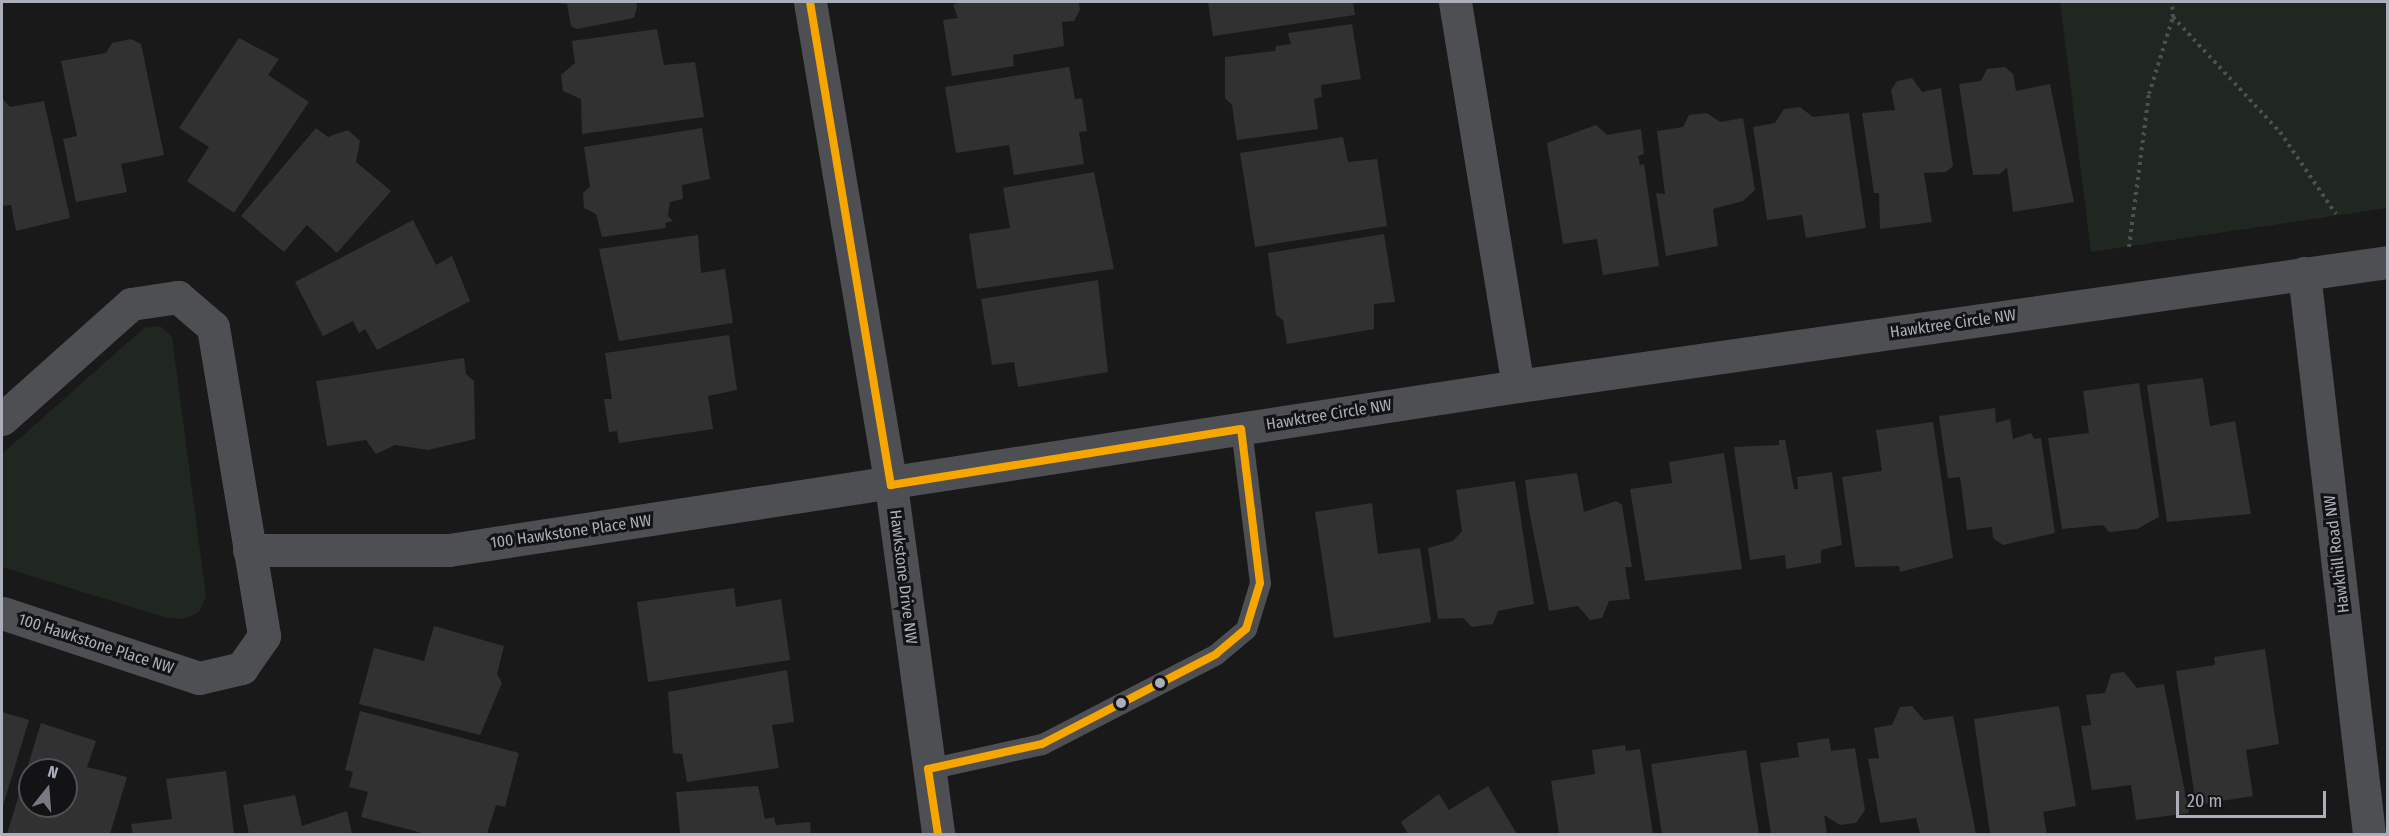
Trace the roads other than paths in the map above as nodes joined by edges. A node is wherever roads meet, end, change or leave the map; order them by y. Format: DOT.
graph roads {
  1 [pos="810,2"];
  2 [pos="1455,2"];
  3 [pos="2388,262"];
  4 [pos="2304,273"];
  5 [pos="1518,386"];
  6 [pos="2,419"];
  7 [pos="1241,429"];
  8 [pos="891,485"];
  9 [pos="249,550"];
  10 [pos="2,613"];
  11 [pos="928,769"];
  12 [pos="938,834"];
  13 [pos="2369,834"];
  1 -- 8 [label="street, Hawkstone Drive NW"];
  2 -- 5 [label="street"];
  3 -- 4 [label="street, Hawktree Circle NW"];
  4 -- 5 [label="street, Hawktree Circle NW"];
  4 -- 13 [label="street, Hawkhill Road NW"];
  5 -- 7 [label="street, Hawktree Circle NW"];
  6 -- 9 [label="street, 100 Hawkstone Place NW"];
  7 -- 8 [label="street, Hawktree Circle NW"];
  7 -- 11 [label="lane"];
  8 -- 9 [label="street, 100 Hawkstone Place NW"];
  8 -- 11 [label="street, Hawkstone Drive NW"];
  9 -- 10 [label="street, 100 Hawkstone Place NW"];
  11 -- 12 [label="street, Hawkstone Drive NW"];
}
